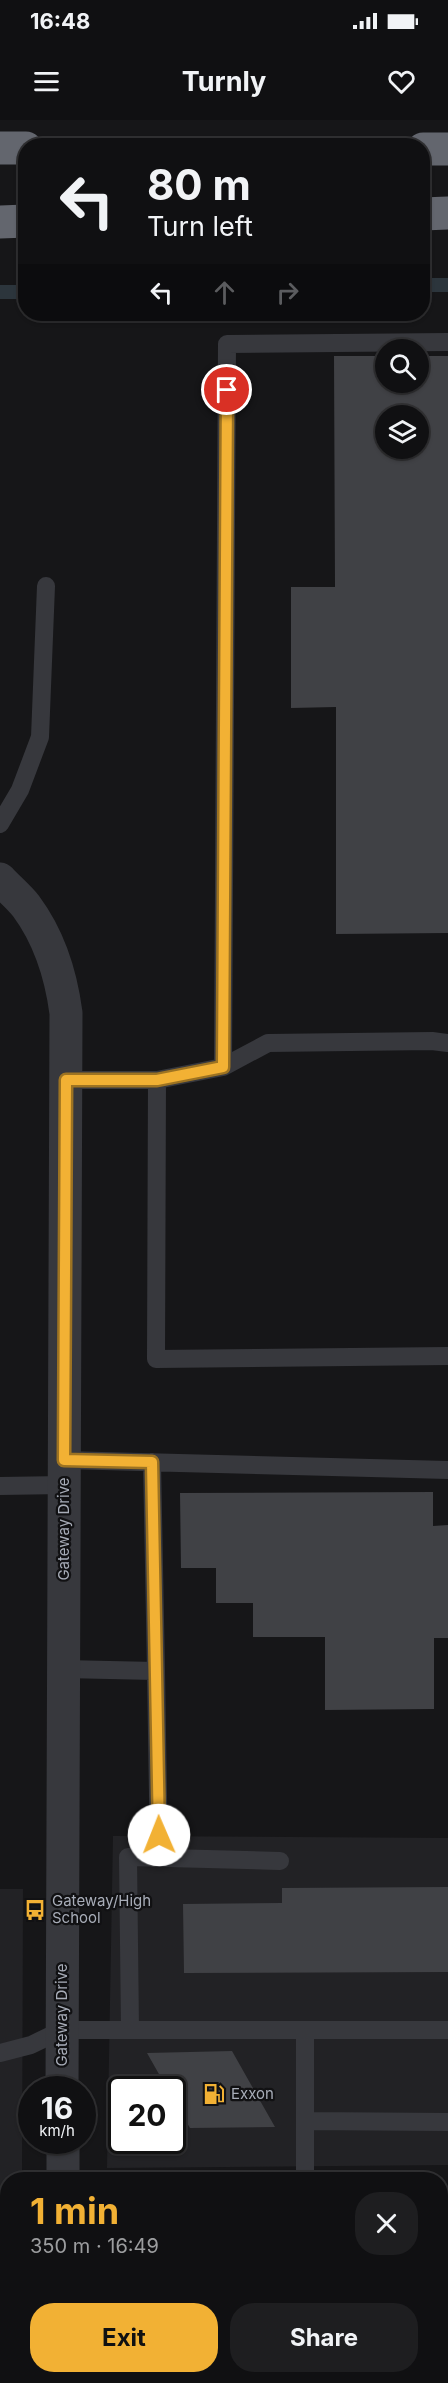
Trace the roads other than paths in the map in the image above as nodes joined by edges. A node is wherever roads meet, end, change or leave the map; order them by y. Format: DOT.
graph roads {
  1 [pos="0,148"];
  2 [pos="18,148"];
  3 [pos="430,149"];
  4 [pos="448,149"];
  5 [pos="448,213"];
  6 [pos="430,214"];
  7 [pos="18,221"];
  8 [pos="0,222"];
  9 [pos="448,342"];
  10 [pos="46,586"];
  11 [pos="0,824"];
  12 [pos="0,879"];
  13 [pos="448,1043"];
  14 [pos="223,1067"];
  15 [pos="66,1080"];
  16 [pos="157,1080"];
  17 [pos="448,1356"];
  18 [pos="152,1462"];
  19 [pos="448,1470"];
  20 [pos="64,1473"];
  21 [pos="0,1486"];
  22 [pos="63,1669"];
  23 [pos="156,1671"];
  24 [pos="159,1858"];
  25 [pos="280,1861"];
  26 [pos="130,2029"];
  27 [pos="62,2030"];
  28 [pos="305,2030"];
  29 [pos="448,2030"];
  30 [pos="0,2053"];
  31 [pos="62,2076"];
  32 [pos="305,2121"];
  33 [pos="448,2122"];
  34 [pos="63,2154"];
  35 [pos="63,2172"];
  36 [pos="305,2172"];
  1 -- 2 [label="highway"];
  3 -- 4 [label="highway"];
  5 -- 6 [label="highway"];
  7 -- 8 [label="highway"];
  9 -- 14 [label="lane"];
  10 -- 11 [label="lane"];
  12 -- 15 [label="street, Gateway Drive"];
  13 -- 14 [label="lane"];
  14 -- 16 [label="lane"];
  15 -- 16 [label="lane"];
  15 -- 20 [label="street, Gateway Drive"];
  16 -- 17 [label="lane"];
  18 -- 19 [label="lane"];
  18 -- 20 [label="lane"];
  18 -- 23 [label="lane"];
  20 -- 21 [label="lane"];
  20 -- 22 [label="street, Gateway Drive"];
  22 -- 23 [label="lane"];
  22 -- 27 [label="street, Gateway Drive"];
  23 -- 24 [label="lane"];
  24 -- 25 [label="lane"];
  24 -- 26 [label="lane"];
  26 -- 27 [label="lane"];
  26 -- 28 [label="lane"];
  27 -- 30 [label="lane"];
  27 -- 31 [label="street, Gateway Drive"];
  28 -- 29 [label="lane"];
  28 -- 32 [label="lane"];
  32 -- 33 [label="lane"];
  32 -- 36 [label="lane"];
  34 -- 35 [label="street"];
}
